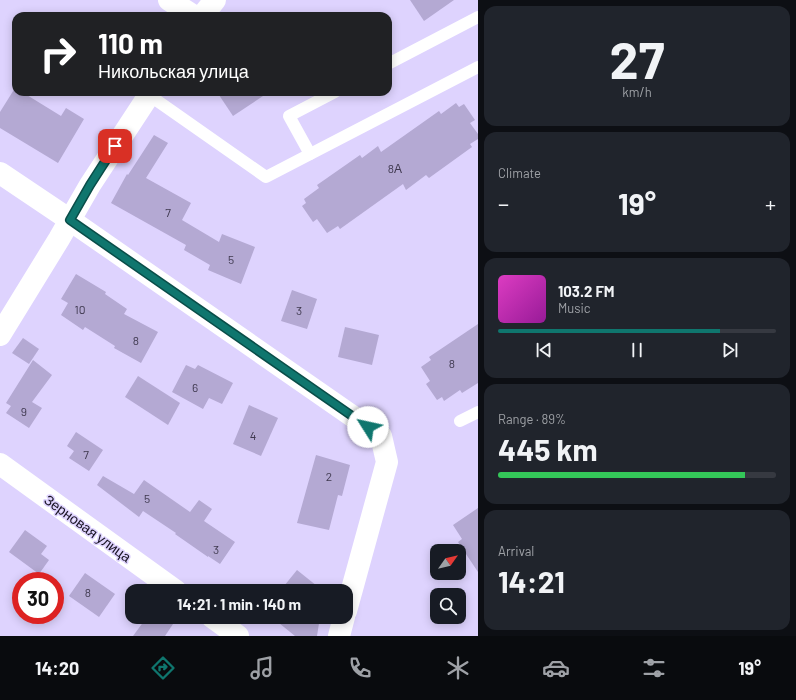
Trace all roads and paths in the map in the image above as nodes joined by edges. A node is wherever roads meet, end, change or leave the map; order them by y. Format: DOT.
graph roads {
  1 [pos="170,0"];
  2 [pos="215,0"];
  3 [pos="188,12"];
  4 [pos="205,12"];
  5 [pos="478,17"];
  6 [pos="392,62"];
  7 [pos="478,67"];
  8 [pos="149,96"];
  9 [pos="153,96"];
  10 [pos="328,96"];
  11 [pos="310,154"];
  12 [pos="0,173"];
  13 [pos="70,220"];
  14 [pos="0,335"];
  15 [pos="478,412"];
  16 [pos="460,421"];
  17 [pos="0,464"];
  18 [pos="166,584"];
  19 [pos="353,586"];
  20 [pos="222,624"];
  21 [pos="342,624"];
  22 [pos="238,636"];
  23 [pos="339,636"];
  1 -- 3 [label="street"];
  2 -- 4 [label="street"];
  5 -- 6 [label="lane"];
  7 -- 11 [label="lane"];
  8 -- 13 [label="street"];
  9 -- 11 [label="lane"];
  10 -- 11 [label="lane"];
  12 -- 13 [label="street"];
  13 -- 14 [label="street"];
  13 -- 19 [label="street"];
  15 -- 16 [label="lane"];
  17 -- 18 [label="street, Зерновая улица"];
  20 -- 22 [label="street"];
  21 -- 23 [label="street"];
}
